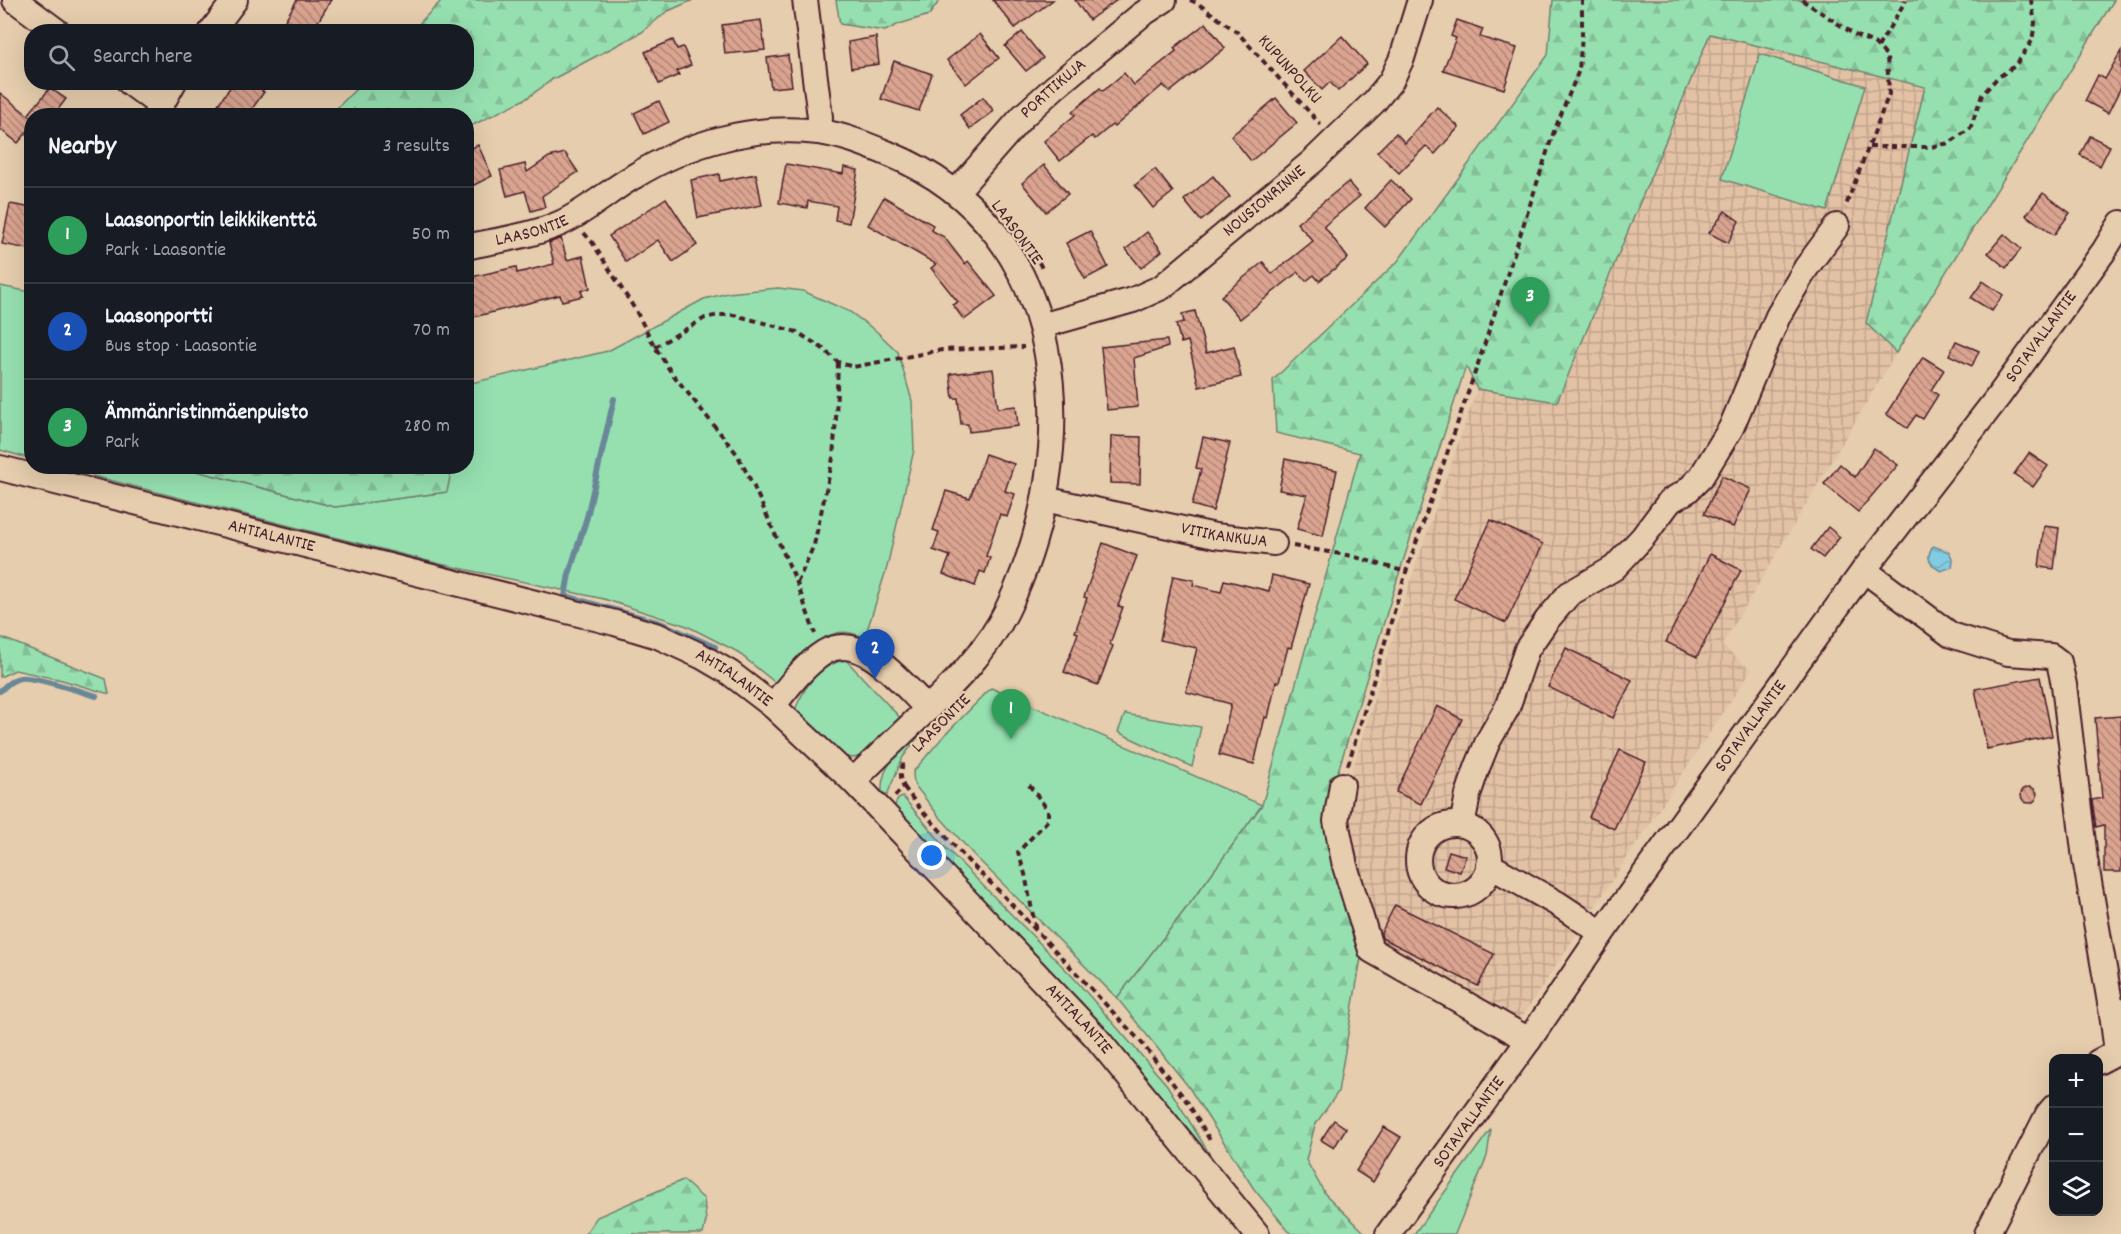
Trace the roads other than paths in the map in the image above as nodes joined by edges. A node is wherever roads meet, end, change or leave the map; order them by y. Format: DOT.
graph roads {
  1 [pos="15,0"];
  2 [pos="235,0"];
  3 [pos="805,0"];
  4 [pos="1164,0"];
  5 [pos="1419,0"];
  6 [pos="47,24"];
  7 [pos="217,24"];
  8 [pos="137,90"];
  9 [pos="169,90"];
  10 [pos="155,108"];
  11 [pos="158,108"];
  12 [pos="819,132"];
  13 [pos="956,192"];
  14 [pos="2121,223"];
  15 [pos="1838,226"];
  16 [pos="474,245"];
  17 [pos="1044,335"];
  18 [pos="0,468"];
  19 [pos="24,471"];
  20 [pos="60,475"];
  21 [pos="1044,499"];
  22 [pos="1274,543"];
  23 [pos="1864,570"];
  24 [pos="772,706"];
  25 [pos="928,709"];
  26 [pos="853,781"];
  27 [pos="1342,785"];
  28 [pos="1462,825"];
  29 [pos="1489,865"];
  30 [pos="1602,933"];
  31 [pos="2117,1012"];
  32 [pos="1529,1040"];
  33 [pos="2112,1056"];
  34 [pos="2053,1108"];
  35 [pos="1257,1234"];
  36 [pos="1388,1234"];
  37 [pos="1987,1234"];
  1 -- 6 [label="street"];
  2 -- 7 [label="street"];
  3 -- 12 [label="street"];
  4 -- 13 [label="street, PORTTIKUJA"];
  5 -- 17 [label="street, NOUSIONRINNE"];
  8 -- 10 [label="street"];
  9 -- 11 [label="street"];
  12 -- 13 [label="street, LAASONTIE"];
  12 -- 16 [label="street, LAASONTIE"];
  13 -- 17 [label="street, LAASONTIE"];
  14 -- 23 [label="street, SOTAVALLANTIE"];
  15 -- 28 [label="street"];
  17 -- 21 [label="street, LAASONTIE"];
  18 -- 19 [label="street, AHTIALANTIE"];
  20 -- 24 [label="street, AHTIALANTIE"];
  21 -- 22 [label="street, VITIKANKUJA"];
  21 -- 25 [label="street, LAASONTIE"];
  23 -- 30 [label="street, SOTAVALLANTIE"];
  23 -- 31 [label="street"];
  24 -- 25 [label="street"];
  24 -- 26 [label="street, AHTIALANTIE"];
  25 -- 26 [label="street, LAASONTIE"];
  26 -- 35 [label="street, AHTIALANTIE"];
  27 -- 32 [label="street"];
  28 -- 29 [label="street"];
  28 -- 29 [label="street"];
  29 -- 30 [label="street"];
  30 -- 32 [label="street, SOTAVALLANTIE"];
  31 -- 33 [label="street"];
  32 -- 36 [label="street, SOTAVALLANTIE"];
  34 -- 37 [label="street"];
}
